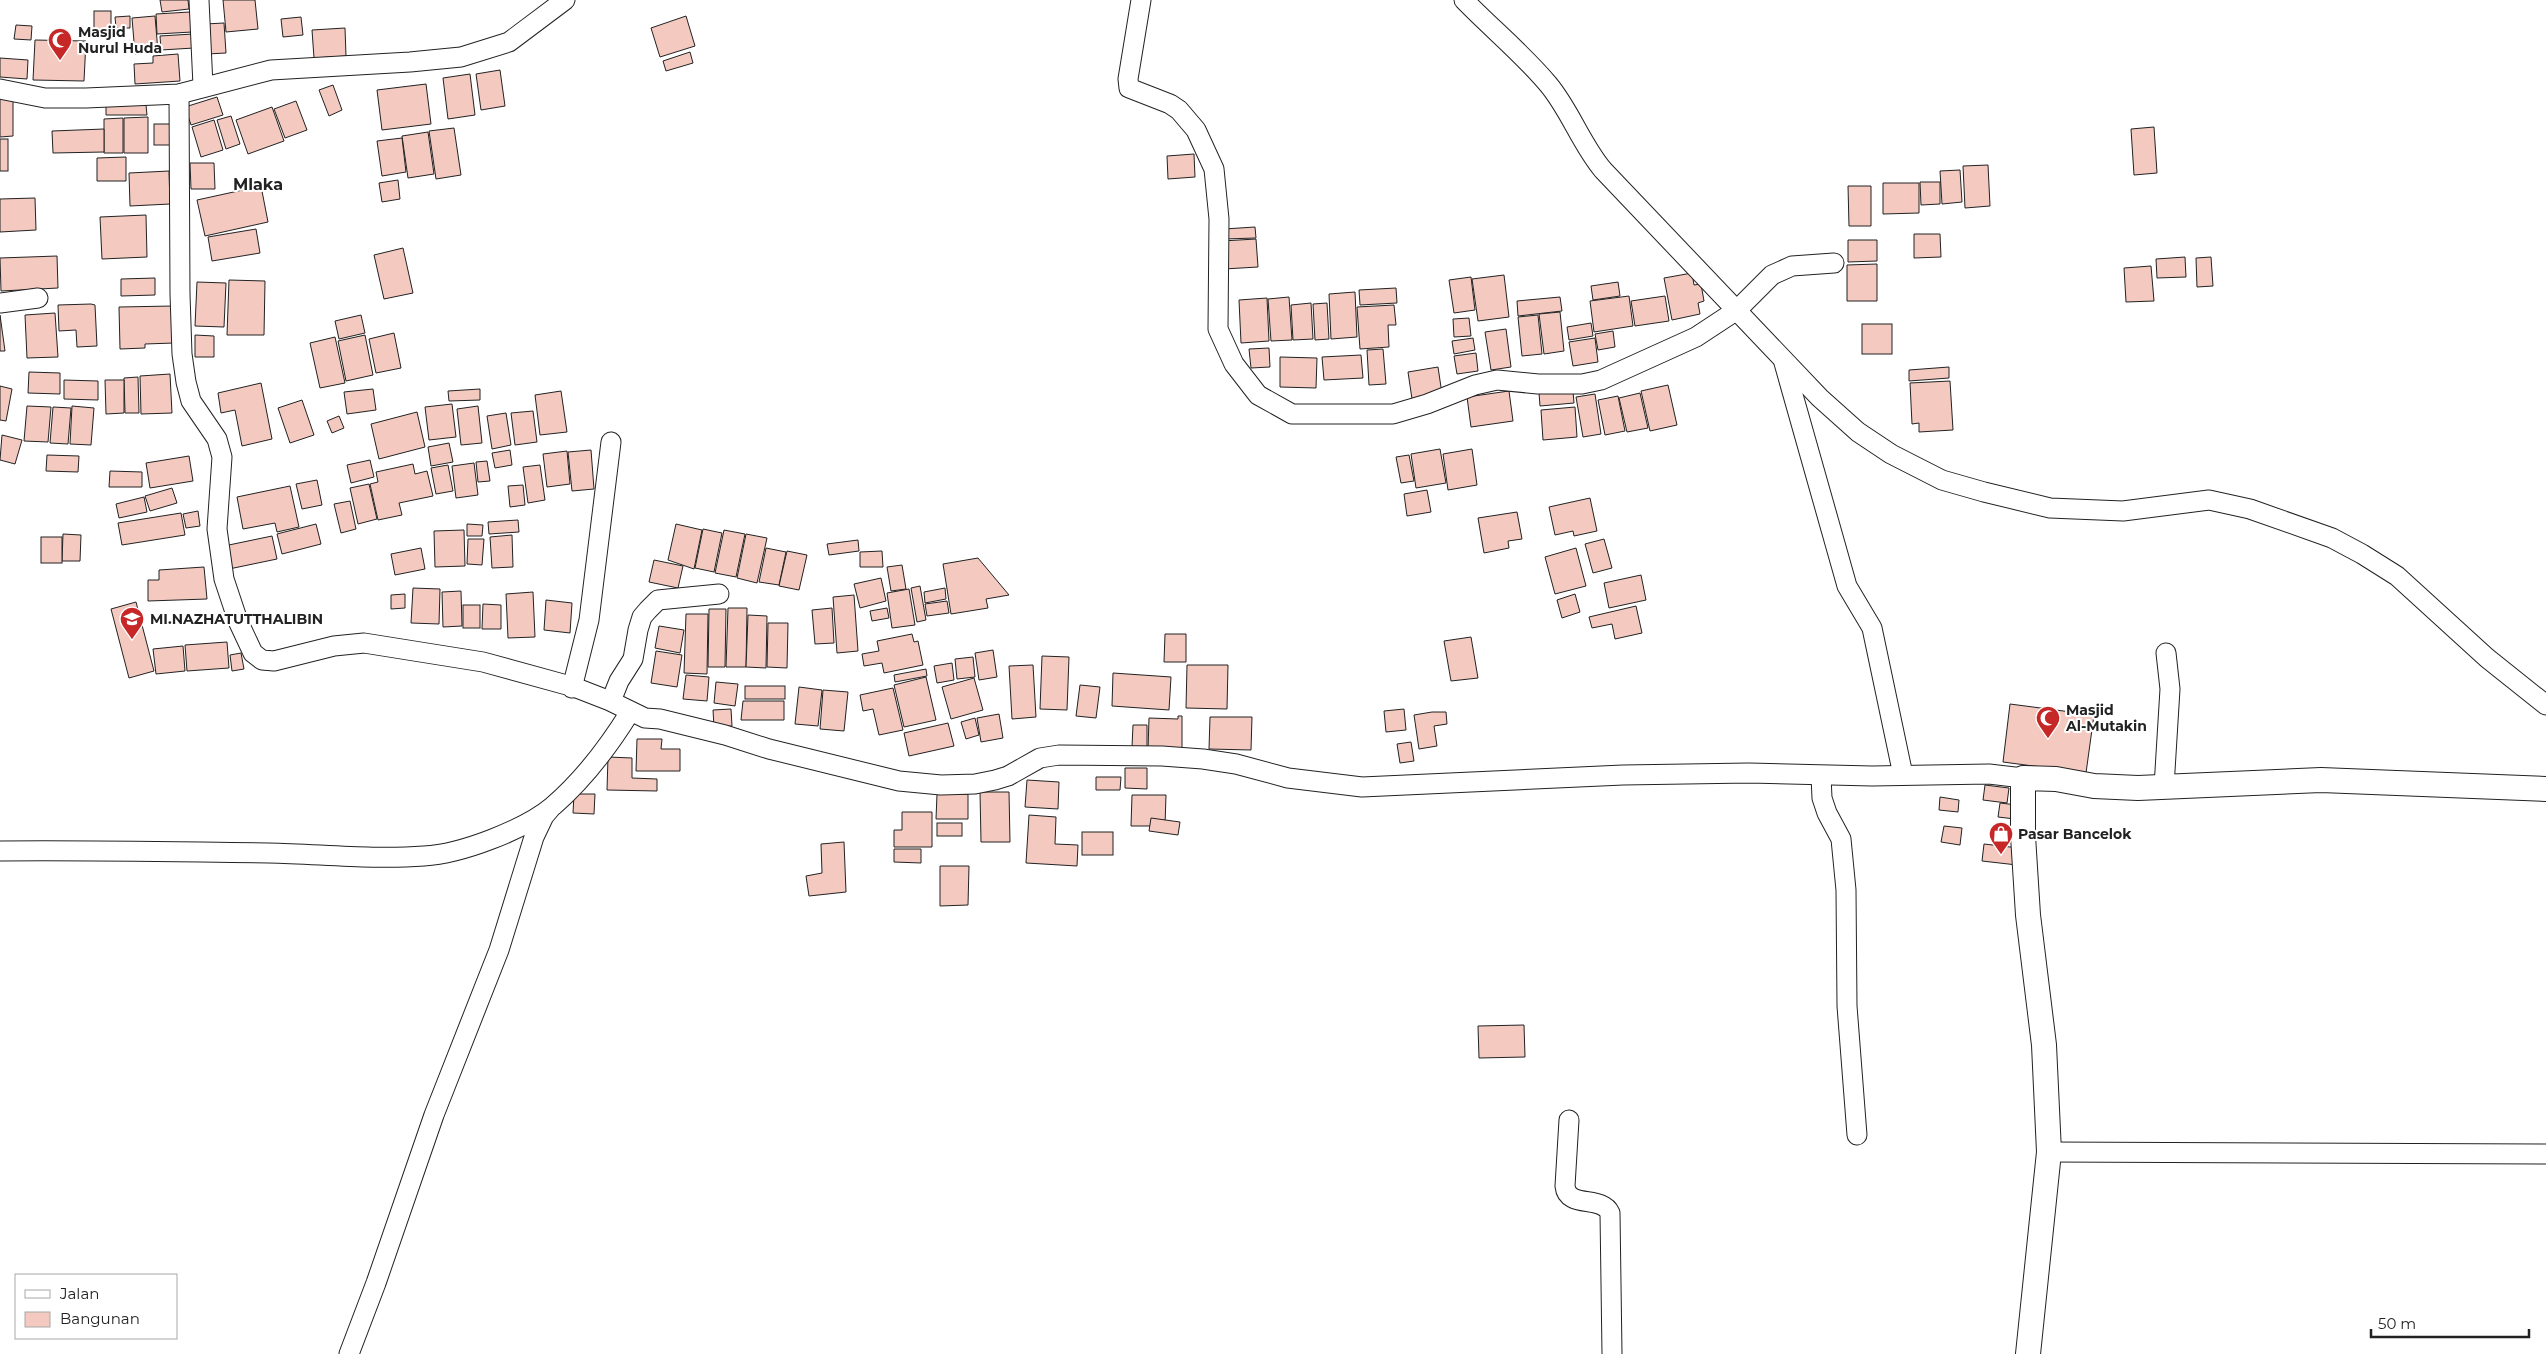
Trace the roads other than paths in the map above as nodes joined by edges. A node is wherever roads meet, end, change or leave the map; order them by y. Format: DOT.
graph roads {
  1 [pos="199,0"];
  2 [pos="565,0"];
  3 [pos="1141,0"];
  4 [pos="1464,0"];
  5 [pos="203,86"];
  6 [pos="0,89"];
  7 [pos="179,94"];
  8 [pos="1834,263"];
  9 [pos="38,298"];
  10 [pos="0,303"];
  11 [pos="1738,310"];
  12 [pos="1784,361"];
  13 [pos="611,442"];
  14 [pos="719,594"];
  15 [pos="2166,653"];
  16 [pos="573,687"];
  17 [pos="608,700"];
  18 [pos="2546,705"];
  19 [pos="630,712"];
  20 [pos="1903,775"];
  21 [pos="1821,776"];
  22 [pos="2023,778"];
  23 [pos="2164,787"];
  24 [pos="2546,789"];
  25 [pos="552,807"];
  26 [pos="0,851"];
  27 [pos="1569,1120"];
  28 [pos="1857,1135"];
  29 [pos="2049,1152"];
  30 [pos="2546,1154"];
  31 [pos="349,1354"];
  32 [pos="1612,1354"];
  33 [pos="2028,1354"];
  1 -- 5 [label="street"];
  2 -- 5 [label="street"];
  3 -- 11 [label="street"];
  4 -- 11 [label="street"];
  5 -- 7 [label="street"];
  6 -- 7 [label="street"];
  7 -- 16 [label="street"];
  8 -- 11 [label="street"];
  9 -- 10 [label="street"];
  11 -- 12 [label="street"];
  12 -- 18 [label="street"];
  12 -- 20 [label="street"];
  13 -- 16 [label="street"];
  14 -- 17 [label="street"];
  15 -- 23 [label="street"];
  16 -- 17 [label="street"];
  17 -- 19 [label="street"];
  19 -- 21 [label="street"];
  19 -- 25 [label="street"];
  20 -- 21 [label="street"];
  20 -- 22 [label="street"];
  21 -- 28 [label="street"];
  22 -- 23 [label="street"];
  22 -- 29 [label="street"];
  23 -- 24 [label="street"];
  25 -- 26 [label="street"];
  25 -- 31 [label="street"];
  27 -- 32 [label="street"];
  29 -- 30 [label="street"];
  29 -- 33 [label="street"];
}
